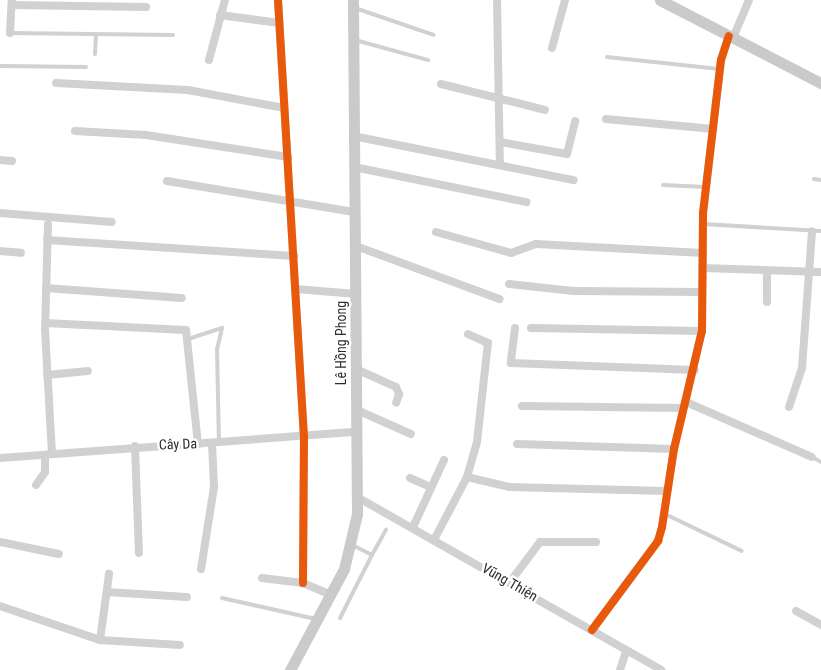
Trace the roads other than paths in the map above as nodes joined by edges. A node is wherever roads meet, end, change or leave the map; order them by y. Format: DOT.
graph roads {
  1 [pos="225,0"];
  2 [pos="278,0"];
  3 [pos="497,0"];
  4 [pos="565,0"];
  5 [pos="660,0"];
  6 [pos="749,0"];
  7 [pos="12,3"];
  8 [pos="353,4"];
  9 [pos="678,4"];
  10 [pos="146,7"];
  11 [pos="220,15"];
  12 [pos="279,23"];
  13 [pos="10,33"];
  14 [pos="173,35"];
  15 [pos="434,35"];
  16 [pos="96,36"];
  17 [pos="731,37"];
  18 [pos="353,39"];
  19 [pos="552,48"];
  20 [pos="95,54"];
  21 [pos="607,57"];
  22 [pos="209,60"];
  23 [pos="428,60"];
  24 [pos="0,66"];
  25 [pos="86,67"];
  26 [pos="720,69"];
  27 [pos="56,83"];
  28 [pos="821,83"];
  29 [pos="441,84"];
  30 [pos="499,100"];
  31 [pos="284,108"];
  32 [pos="545,110"];
  33 [pos="606,119"];
  34 [pos="575,121"];
  35 [pos="714,129"];
  36 [pos="75,131"];
  37 [pos="353,136"];
  38 [pos="500,142"];
  39 [pos="288,157"];
  40 [pos="0,160"];
  41 [pos="12,161"];
  42 [pos="500,165"];
  43 [pos="354,167"];
  44 [pos="814,179"];
  45 [pos="574,180"];
  46 [pos="821,180"];
  47 [pos="167,181"];
  48 [pos="663,185"];
  49 [pos="706,187"];
  50 [pos="526,202"];
  51 [pos="292,203"];
  52 [pos="355,212"];
  53 [pos="0,213"];
  54 [pos="112,222"];
  55 [pos="48,224"];
  56 [pos="703,224"];
  57 [pos="812,231"];
  58 [pos="821,231"];
  59 [pos="436,232"];
  60 [pos="47,240"];
  61 [pos="356,246"];
  62 [pos="0,251"];
  63 [pos="21,253"];
  64 [pos="703,254"];
  65 [pos="294,256"];
  66 [pos="702,268"];
  67 [pos="767,271"];
  68 [pos="808,272"];
  69 [pos="821,272"];
  70 [pos="509,284"];
  71 [pos="46,288"];
  72 [pos="296,289"];
  73 [pos="702,292"];
  74 [pos="356,294"];
  75 [pos="182,298"];
  76 [pos="499,299"];
  77 [pos="768,302"];
  78 [pos="45,323"];
  79 [pos="515,328"];
  80 [pos="531,328"];
  81 [pos="702,331"];
  82 [pos="468,334"];
  83 [pos="188,339"];
  84 [pos="356,369"];
  85 [pos="695,370"];
  86 [pos="88,371"];
  87 [pos="47,375"];
  88 [pos="396,403"];
  89 [pos="684,405"];
  90 [pos="522,406"];
  91 [pos="789,407"];
  92 [pos="357,410"];
  93 [pos="356,432"];
  94 [pos="411,434"];
  95 [pos="304,436"];
  96 [pos="216,442"];
  97 [pos="198,444"];
  98 [pos="517,444"];
  99 [pos="135,446"];
  100 [pos="674,449"];
  101 [pos="49,454"];
  102 [pos="812,456"];
  103 [pos="0,458"];
  104 [pos="444,460"];
  105 [pos="821,462"];
  106 [pos="467,477"];
  107 [pos="410,478"];
  108 [pos="36,485"];
  109 [pos="430,487"];
  110 [pos="666,490"];
  111 [pos="357,497"];
  112 [pos="665,514"];
  113 [pos="413,527"];
  114 [pos="386,530"];
  115 [pos="435,538"];
  116 [pos="0,542"];
  117 [pos="596,542"];
  118 [pos="352,545"];
  119 [pos="742,551"];
  120 [pos="139,553"];
  121 [pos="59,554"];
  122 [pos="372,555"];
  123 [pos="201,569"];
  124 [pos="109,574"];
  125 [pos="262,578"];
  126 [pos="303,582"];
  127 [pos="510,582"];
  128 [pos="108,592"];
  129 [pos="331,595"];
  130 [pos="187,597"];
  131 [pos="222,598"];
  132 [pos="0,606"];
  133 [pos="796,611"];
  134 [pos="340,618"];
  135 [pos="318,619"];
  136 [pos="821,625"];
  137 [pos="592,630"];
  138 [pos="100,640"];
  139 [pos="180,646"];
  140 [pos="626,651"];
  141 [pos="290,670"];
  142 [pos="620,670"];
  143 [pos="660,670"];
  1 -- 11 [label="street"];
  2 -- 12 [label="street"];
  3 -- 30 [label="street"];
  4 -- 19 [label="street"];
  5 -- 9 [label="main road"];
  6 -- 17 [label="street"];
  7 -- 10 [label="street"];
  7 -- 13 [label="street"];
  8 -- 15 [label="lane"];
  8 -- 18 [label="main road, Lê Hồng Phong"];
  9 -- 17 [label="main road"];
  11 -- 12 [label="street"];
  11 -- 22 [label="street"];
  12 -- 31 [label="street"];
  13 -- 16 [label="lane"];
  14 -- 16 [label="lane"];
  16 -- 20 [label="lane"];
  17 -- 26 [label="street"];
  17 -- 28 [label="main road"];
  18 -- 23 [label="lane"];
  18 -- 37 [label="main road, Lê Hồng Phong"];
  21 -- 26 [label="lane"];
  24 -- 25 [label="lane"];
  26 -- 35 [label="street"];
  27 -- 31 [label="street"];
  29 -- 30 [label="street"];
  30 -- 32 [label="street"];
  30 -- 38 [label="street"];
  31 -- 39 [label="street"];
  33 -- 35 [label="street"];
  34 -- 38 [label="street"];
  35 -- 49 [label="street"];
  36 -- 39 [label="street"];
  37 -- 42 [label="street"];
  37 -- 43 [label="main road, Lê Hồng Phong"];
  38 -- 42 [label="street"];
  39 -- 51 [label="street"];
  40 -- 41 [label="street"];
  42 -- 45 [label="street"];
  43 -- 50 [label="street"];
  43 -- 52 [label="main road, Lê Hồng Phong"];
  44 -- 46 [label="lane"];
  47 -- 51 [label="street"];
  48 -- 49 [label="lane"];
  49 -- 56 [label="street"];
  51 -- 52 [label="street"];
  51 -- 65 [label="street"];
  52 -- 61 [label="main road, Lê Hồng Phong"];
  53 -- 54 [label="street"];
  55 -- 60 [label="street"];
  56 -- 57 [label="lane"];
  56 -- 64 [label="street"];
  57 -- 58 [label="lane"];
  57 -- 68 [label="street"];
  59 -- 64 [label="street"];
  60 -- 65 [label="street"];
  60 -- 71 [label="street"];
  61 -- 74 [label="main road, Lê Hồng Phong"];
  61 -- 76 [label="street"];
  62 -- 63 [label="street"];
  64 -- 66 [label="street"];
  65 -- 72 [label="street"];
  66 -- 67 [label="street"];
  66 -- 73 [label="street"];
  67 -- 68 [label="street"];
  67 -- 77 [label="street"];
  68 -- 69 [label="street"];
  68 -- 91 [label="street"];
  70 -- 73 [label="street"];
  71 -- 75 [label="street"];
  71 -- 78 [label="street"];
  72 -- 74 [label="street"];
  72 -- 95 [label="street"];
  73 -- 81 [label="street"];
  74 -- 84 [label="main road, Lê Hồng Phong"];
  78 -- 83 [label="street"];
  78 -- 87 [label="street"];
  79 -- 85 [label="street"];
  80 -- 81 [label="street"];
  81 -- 85 [label="street"];
  82 -- 106 [label="street"];
  83 -- 96 [label="lane"];
  83 -- 97 [label="street"];
  84 -- 88 [label="street"];
  84 -- 92 [label="main road, Lê Hồng Phong"];
  85 -- 89 [label="street"];
  86 -- 87 [label="street"];
  87 -- 101 [label="street"];
  89 -- 90 [label="street"];
  89 -- 100 [label="street"];
  89 -- 102 [label="street"];
  92 -- 93 [label="main road, Lê Hồng Phong"];
  92 -- 94 [label="street"];
  93 -- 95 [label="street, Cây Da"];
  93 -- 111 [label="main road, Lê Hồng Phong"];
  95 -- 96 [label="street, Cây Da"];
  95 -- 126 [label="street"];
  96 -- 97 [label="street, Cây Da"];
  96 -- 123 [label="street"];
  97 -- 99 [label="street, Cây Da"];
  98 -- 100 [label="street"];
  99 -- 101 [label="street, Cây Da"];
  99 -- 120 [label="street"];
  100 -- 110 [label="street"];
  101 -- 103 [label="street, Cây Da"];
  101 -- 108 [label="street"];
  102 -- 105 [label="lane"];
  104 -- 109 [label="street"];
  106 -- 110 [label="street"];
  106 -- 115 [label="street"];
  107 -- 109 [label="street"];
  109 -- 113 [label="street"];
  110 -- 112 [label="street"];
  111 -- 113 [label="street, Vũng Thiện"];
  111 -- 118 [label="main road, Lê Hồng Phong"];
  112 -- 119 [label="lane"];
  112 -- 137 [label="street"];
  113 -- 115 [label="street, Vũng Thiện"];
  114 -- 122 [label="lane"];
  115 -- 127 [label="street, Vũng Thiện"];
  116 -- 121 [label="street"];
  117 -- 127 [label="street"];
  118 -- 122 [label="lane"];
  118 -- 129 [label="main road, Lê Hồng Phong"];
  122 -- 134 [label="lane"];
  124 -- 128 [label="street"];
  125 -- 126 [label="street"];
  126 -- 129 [label="street"];
  127 -- 137 [label="street, Vũng Thiện"];
  128 -- 130 [label="street"];
  128 -- 138 [label="street"];
  129 -- 135 [label="main road, Lê Hồng Phong"];
  131 -- 135 [label="lane"];
  132 -- 138 [label="street"];
  133 -- 136 [label="street"];
  135 -- 141 [label="main road, Lê Hồng Phong"];
  137 -- 140 [label="street, Vũng Thiện"];
  138 -- 139 [label="street"];
  140 -- 142 [label="street"];
  140 -- 143 [label="street, Vũng Thiện"];
}
